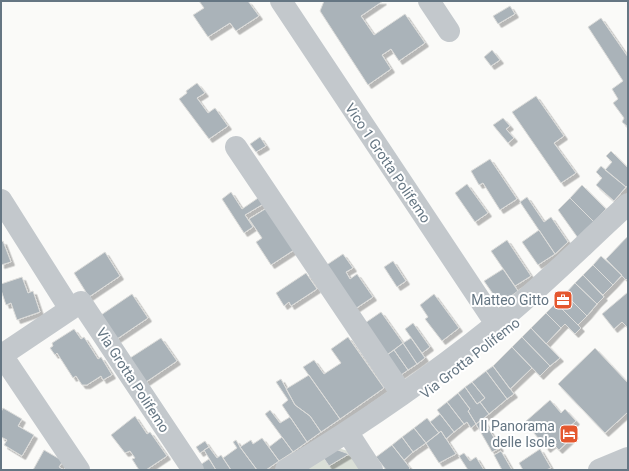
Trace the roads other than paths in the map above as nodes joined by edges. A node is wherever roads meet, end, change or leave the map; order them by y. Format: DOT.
graph roads {
  1 [pos="280,1"];
  2 [pos="429,1"];
  3 [pos="449,31"];
  4 [pos="236,147"];
  5 [pos="1,200"];
  6 [pos="628,204"];
  7 [pos="628,209"];
  8 [pos="70,309"];
  9 [pos="496,324"];
  10 [pos="2,355"];
  11 [pos="402,394"];
  12 [pos="348,433"];
  13 [pos="628,458"];
  14 [pos="79,470"];
  15 [pos="193,470"];
  16 [pos="286,470"];
  17 [pos="372,470"];
  18 [pos="599,470"];
  1 -- 9 [label="street, Vico 1 Grotta Polifemo"];
  2 -- 3 [label="street"];
  4 -- 11 [label="street"];
  5 -- 8 [label="street"];
  6 -- 9 [label="street, Via Grotta Polifemo"];
  7 -- 12 [label="street, Via Grotta Polifemo"];
  8 -- 10 [label="street, Via Grotta Polifemo"];
  8 -- 15 [label="street, Via Grotta Polifemo"];
  9 -- 11 [label="street, Via Grotta Polifemo"];
  10 -- 14 [label="street, Via Grotta Polifemo"];
  11 -- 12 [label="street, Via Grotta Polifemo"];
  12 -- 16 [label="street, Via Grotta Polifemo"];
  12 -- 17 [label="street"];
  13 -- 18 [label="street"];
}
